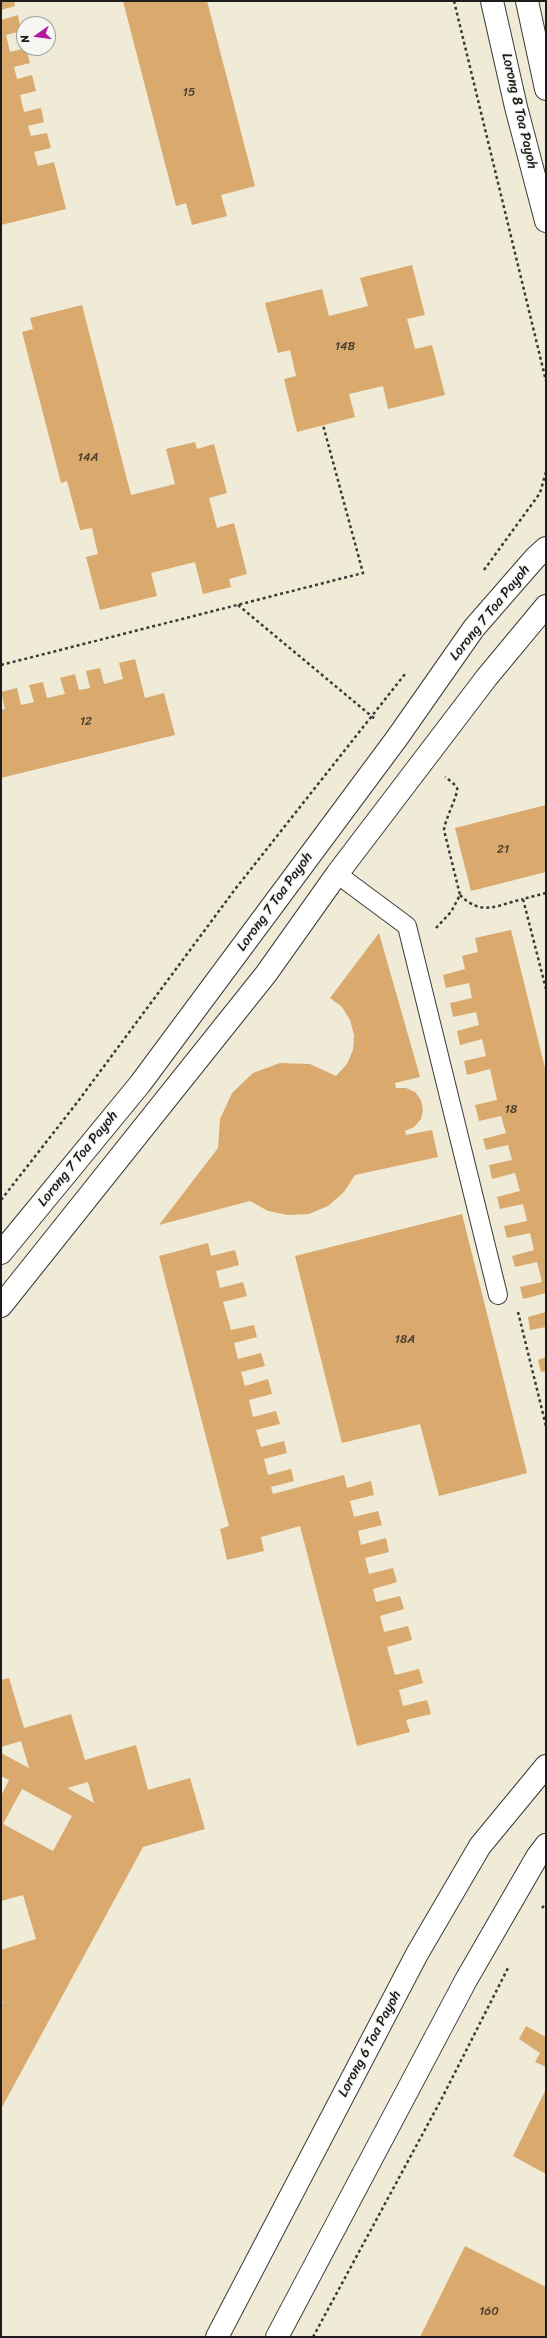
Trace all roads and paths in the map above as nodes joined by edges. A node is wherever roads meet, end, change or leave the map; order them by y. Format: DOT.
graph roads {
  1 [pos="454,1"];
  2 [pos="492,1"];
  3 [pos="527,1"];
  4 [pos="546,89"];
  5 [pos="546,221"];
  6 [pos="546,381"];
  7 [pos="323,425"];
  8 [pos="546,472"];
  9 [pos="546,548"];
  10 [pos="481,574"];
  11 [pos="238,605"];
  12 [pos="546,606"];
  13 [pos="1,665"];
  14 [pos="410,667"];
  15 [pos="372,717"];
  16 [pos="337,874"];
  17 [pos="546,893"];
  18 [pos="460,895"];
  19 [pos="523,899"];
  20 [pos="546,988"];
  21 [pos="1,1200"];
  22 [pos="1,1253"];
  23 [pos="498,1295"];
  24 [pos="1,1306"];
  25 [pos="546,1766"];
  26 [pos="543,1854"];
  27 [pos="546,1903"];
  28 [pos="539,1913"];
  29 [pos="510,1966"];
  30 [pos="217,2337"];
  31 [pos="277,2337"];
  32 [pos="313,2337"];
  1 -- 6 [label="path"];
  2 -- 5 [label="street, Lorong 8 Toa Payoh"];
  3 -- 4 [label="street"];
  7 -- 11 [label="path"];
  8 -- 10 [label="path"];
  9 -- 22 [label="street, Lorong 7 Toa Payoh"];
  11 -- 13 [label="path"];
  11 -- 15 [label="path"];
  12 -- 16 [label="street"];
  14 -- 15 [label="path"];
  15 -- 21 [label="path"];
  16 -- 23 [label="lane"];
  16 -- 24 [label="street"];
  17 -- 19 [label="path"];
  18 -- 19 [label="path"];
  19 -- 20 [label="path"];
  25 -- 30 [label="street, Lorong 6 Toa Payoh"];
  26 -- 31 [label="street"];
  27 -- 28 [label="path"];
  29 -- 32 [label="path"];
}
